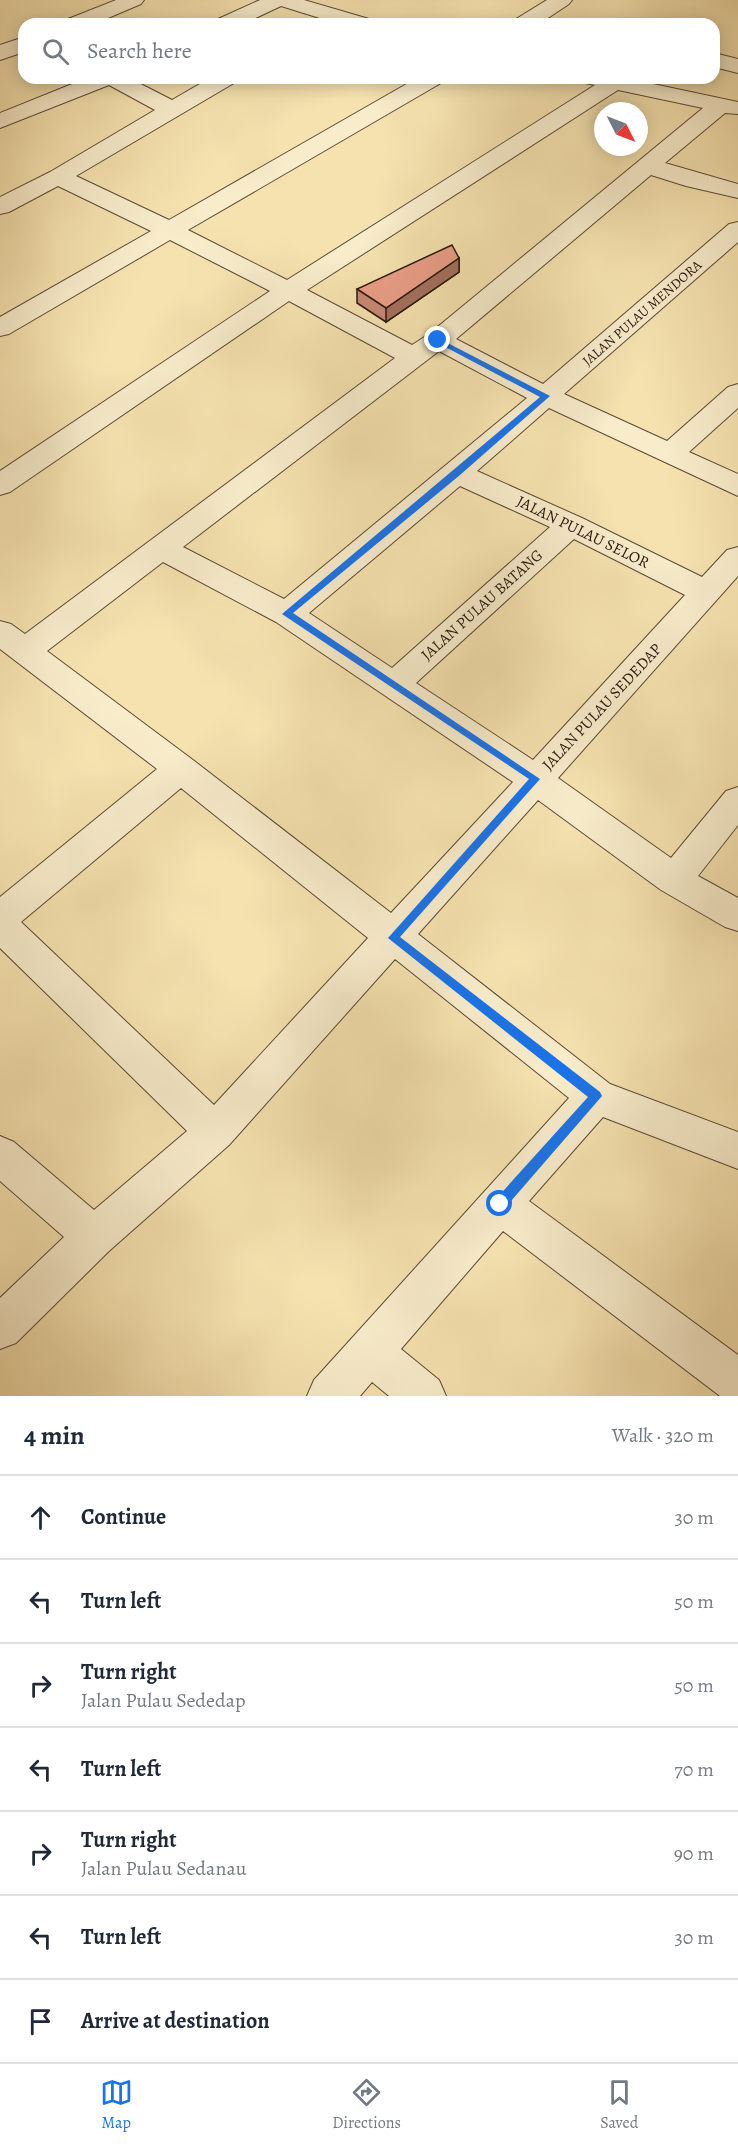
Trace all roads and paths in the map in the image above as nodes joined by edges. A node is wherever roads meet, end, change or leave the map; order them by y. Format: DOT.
graph roads {
  1 [pos="134,0"];
  2 [pos="277,0"];
  3 [pos="282,0"];
  4 [pos="562,0"];
  5 [pos="108,12"];
  6 [pos="92,18"];
  7 [pos="120,18"];
  8 [pos="239,18"];
  9 [pos="324,18"];
  10 [pos="534,18"];
  11 [pos="18,46"];
  12 [pos="0,53"];
  13 [pos="720,62"];
  14 [pos="738,66"];
  15 [pos="92,84"];
  16 [pos="123,84"];
  17 [pos="215,84"];
  18 [pos="422,84"];
  19 [pos="596,84"];
  20 [pos="621,84"];
  21 [pos="729,107"];
  22 [pos="171,109"];
  23 [pos="0,122"];
  24 [pos="649,166"];
  25 [pos="58,177"];
  26 [pos="738,191"];
  27 [pos="0,207"];
  28 [pos="169,228"];
  29 [pos="738,230"];
  30 [pos="290,290"];
  31 [pos="0,328"];
  32 [pos="438,340"];
  33 [pos="413,357"];
  34 [pos="738,393"];
  35 [pos="545,396"];
  36 [pos="671,453"];
  37 [pos="457,473"];
  38 [pos="0,485"];
  39 [pos="738,486"];
  40 [pos="571,525"];
  41 [pos="162,549"];
  42 [pos="738,557"];
  43 [pos="707,593"];
  44 [pos="287,614"];
  45 [pos="13,642"];
  46 [pos="394,684"];
  47 [pos="181,769"];
  48 [pos="535,779"];
  49 [pos="738,800"];
  50 [pos="674,880"];
  51 [pos="738,916"];
  52 [pos="0,918"];
  53 [pos="0,925"];
  54 [pos="393,938"];
  55 [pos="596,1096"];
  56 [pos="215,1132"];
  57 [pos="738,1151"];
  58 [pos="0,1155"];
  59 [pos="500,1204"];
  60 [pos="94,1237"];
  61 [pos="0,1328"];
  62 [pos="370,1351"];
  63 [pos="738,1382"];
  64 [pos="330,1396"];
  65 [pos="423,1396"];
  1 -- 5 [label="street"];
  2 -- 8 [label="street"];
  3 -- 9 [label="street"];
  4 -- 10 [label="street"];
  5 -- 6 [label="street"];
  5 -- 7 [label="street"];
  11 -- 12 [label="street"];
  13 -- 14 [label="street"];
  15 -- 23 [label="street"];
  16 -- 22 [label="street"];
  17 -- 22 [label="street"];
  18 -- 28 [label="street"];
  19 -- 30 [label="street"];
  20 -- 21 [label="street"];
  21 -- 24 [label="street"];
  22 -- 25 [label="street"];
  24 -- 26 [label="street"];
  24 -- 32 [label="street"];
  25 -- 27 [label="street"];
  25 -- 28 [label="street"];
  28 -- 30 [label="street"];
  28 -- 31 [label="street"];
  29 -- 35 [label="street, JALAN PULAU MENDORA"];
  30 -- 33 [label="street"];
  30 -- 38 [label="street"];
  32 -- 33 [label="street"];
  32 -- 35 [label="street"];
  33 -- 41 [label="street"];
  34 -- 36 [label="street"];
  35 -- 36 [label="street"];
  35 -- 37 [label="street, JALAN PULAU MENDORA"];
  36 -- 39 [label="street"];
  37 -- 40 [label="street, JALAN PULAU SELOR"];
  37 -- 44 [label="street, JALAN PULAU MENDORA"];
  40 -- 43 [label="street, JALAN PULAU SELOR"];
  40 -- 46 [label="street, JALAN PULAU BATANG"];
  41 -- 44 [label="street"];
  41 -- 45 [label="street"];
  42 -- 43 [label="street, JALAN PULAU SEDEDAP"];
  43 -- 48 [label="street, JALAN PULAU SEDEDAP"];
  44 -- 46 [label="street"];
  45 -- 47 [label="street"];
  46 -- 48 [label="street"];
  47 -- 52 [label="street"];
  47 -- 54 [label="street"];
  48 -- 50 [label="street"];
  48 -- 54 [label="street, JALAN PULAU SEDEDAP"];
  49 -- 50 [label="street"];
  50 -- 51 [label="street"];
  53 -- 56 [label="street"];
  54 -- 55 [label="street"];
  54 -- 56 [label="street, JALAN PULAU SEDEDAP"];
  55 -- 57 [label="street"];
  55 -- 59 [label="street"];
  56 -- 60 [label="street, JALAN PULAU SEDEDAP"];
  58 -- 60 [label="street"];
  59 -- 62 [label="street"];
  59 -- 63 [label="street"];
  60 -- 61 [label="street, JALAN PULAU SEDEDAP"];
  62 -- 64 [label="street"];
  62 -- 65 [label="street"];
}
